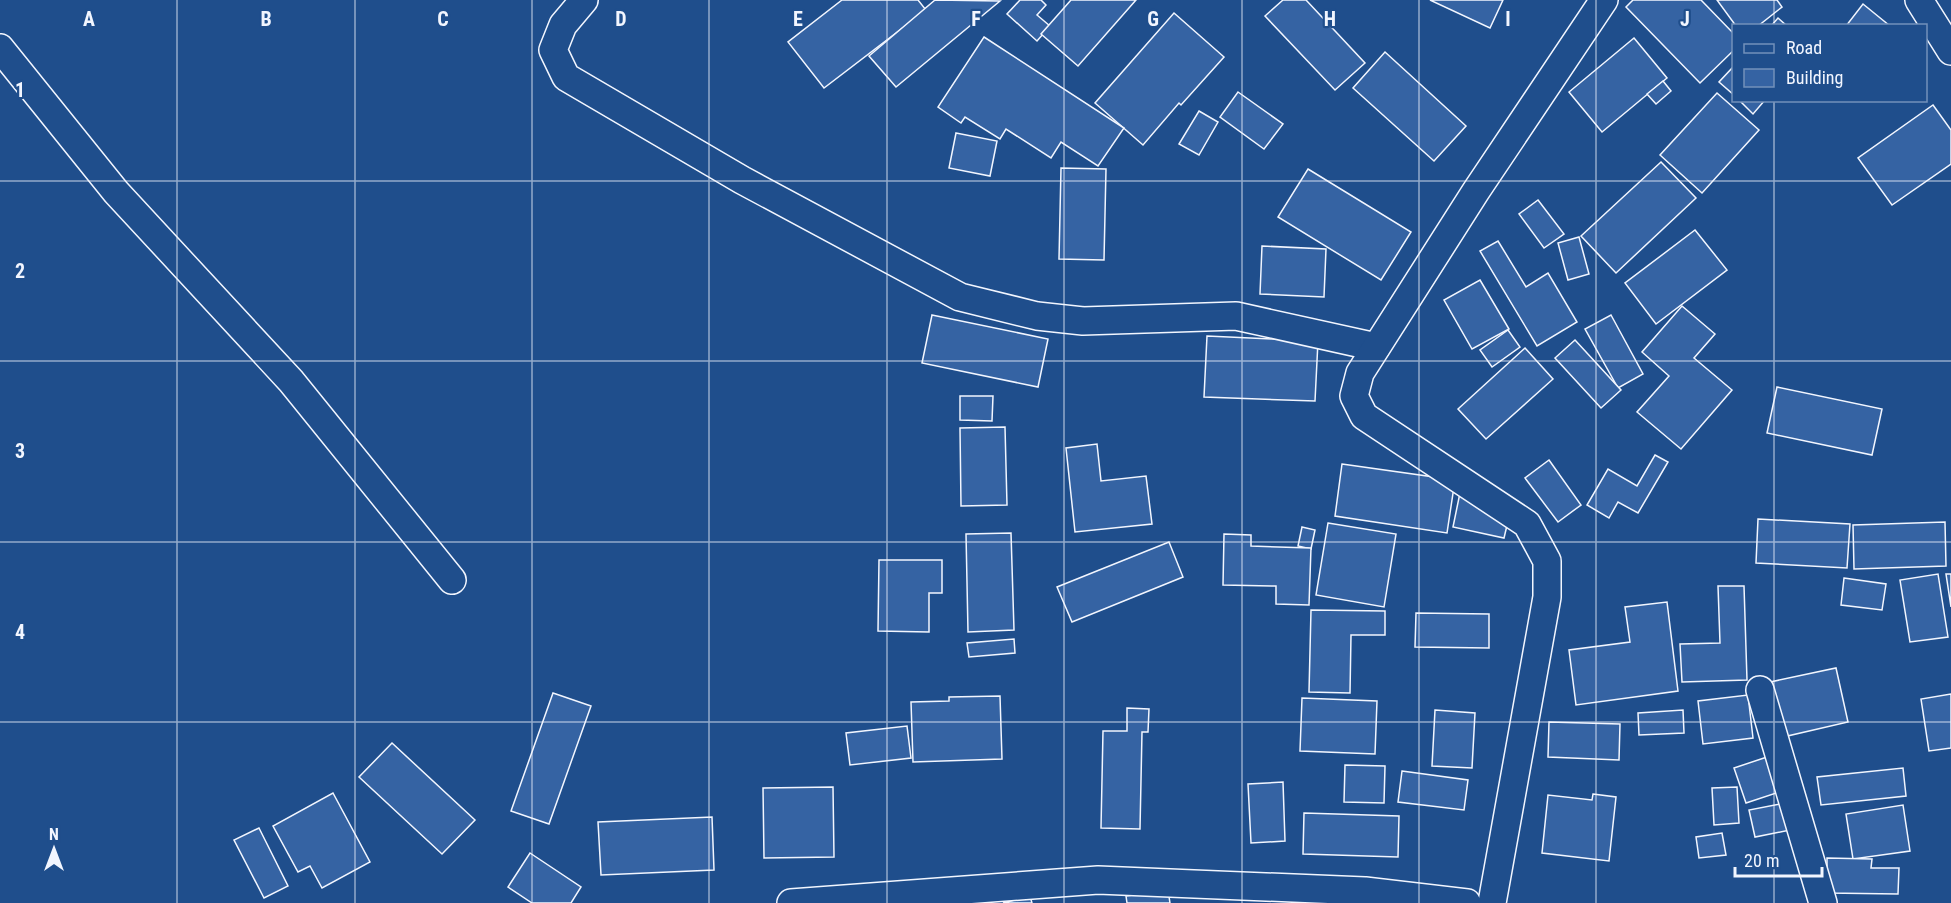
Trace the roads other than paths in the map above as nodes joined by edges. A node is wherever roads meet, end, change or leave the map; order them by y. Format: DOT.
graph roads {
  1 [pos="584,0"];
  2 [pos="1604,0"];
  3 [pos="1919,0"];
  4 [pos="0,48"];
  5 [pos="1951,51"];
  6 [pos="1376,347"];
  7 [pos="452,580"];
  8 [pos="1760,690"];
  9 [pos="791,903"];
  10 [pos="1467,903"];
  11 [pos="1492,903"];
  12 [pos="1823,903"];
  1 -- 6 [label="street"];
  2 -- 6 [label="street"];
  3 -- 5 [label="street"];
  4 -- 7 [label="street"];
  6 -- 11 [label="street"];
  8 -- 12 [label="street"];
  9 -- 10 [label="street"];
}
